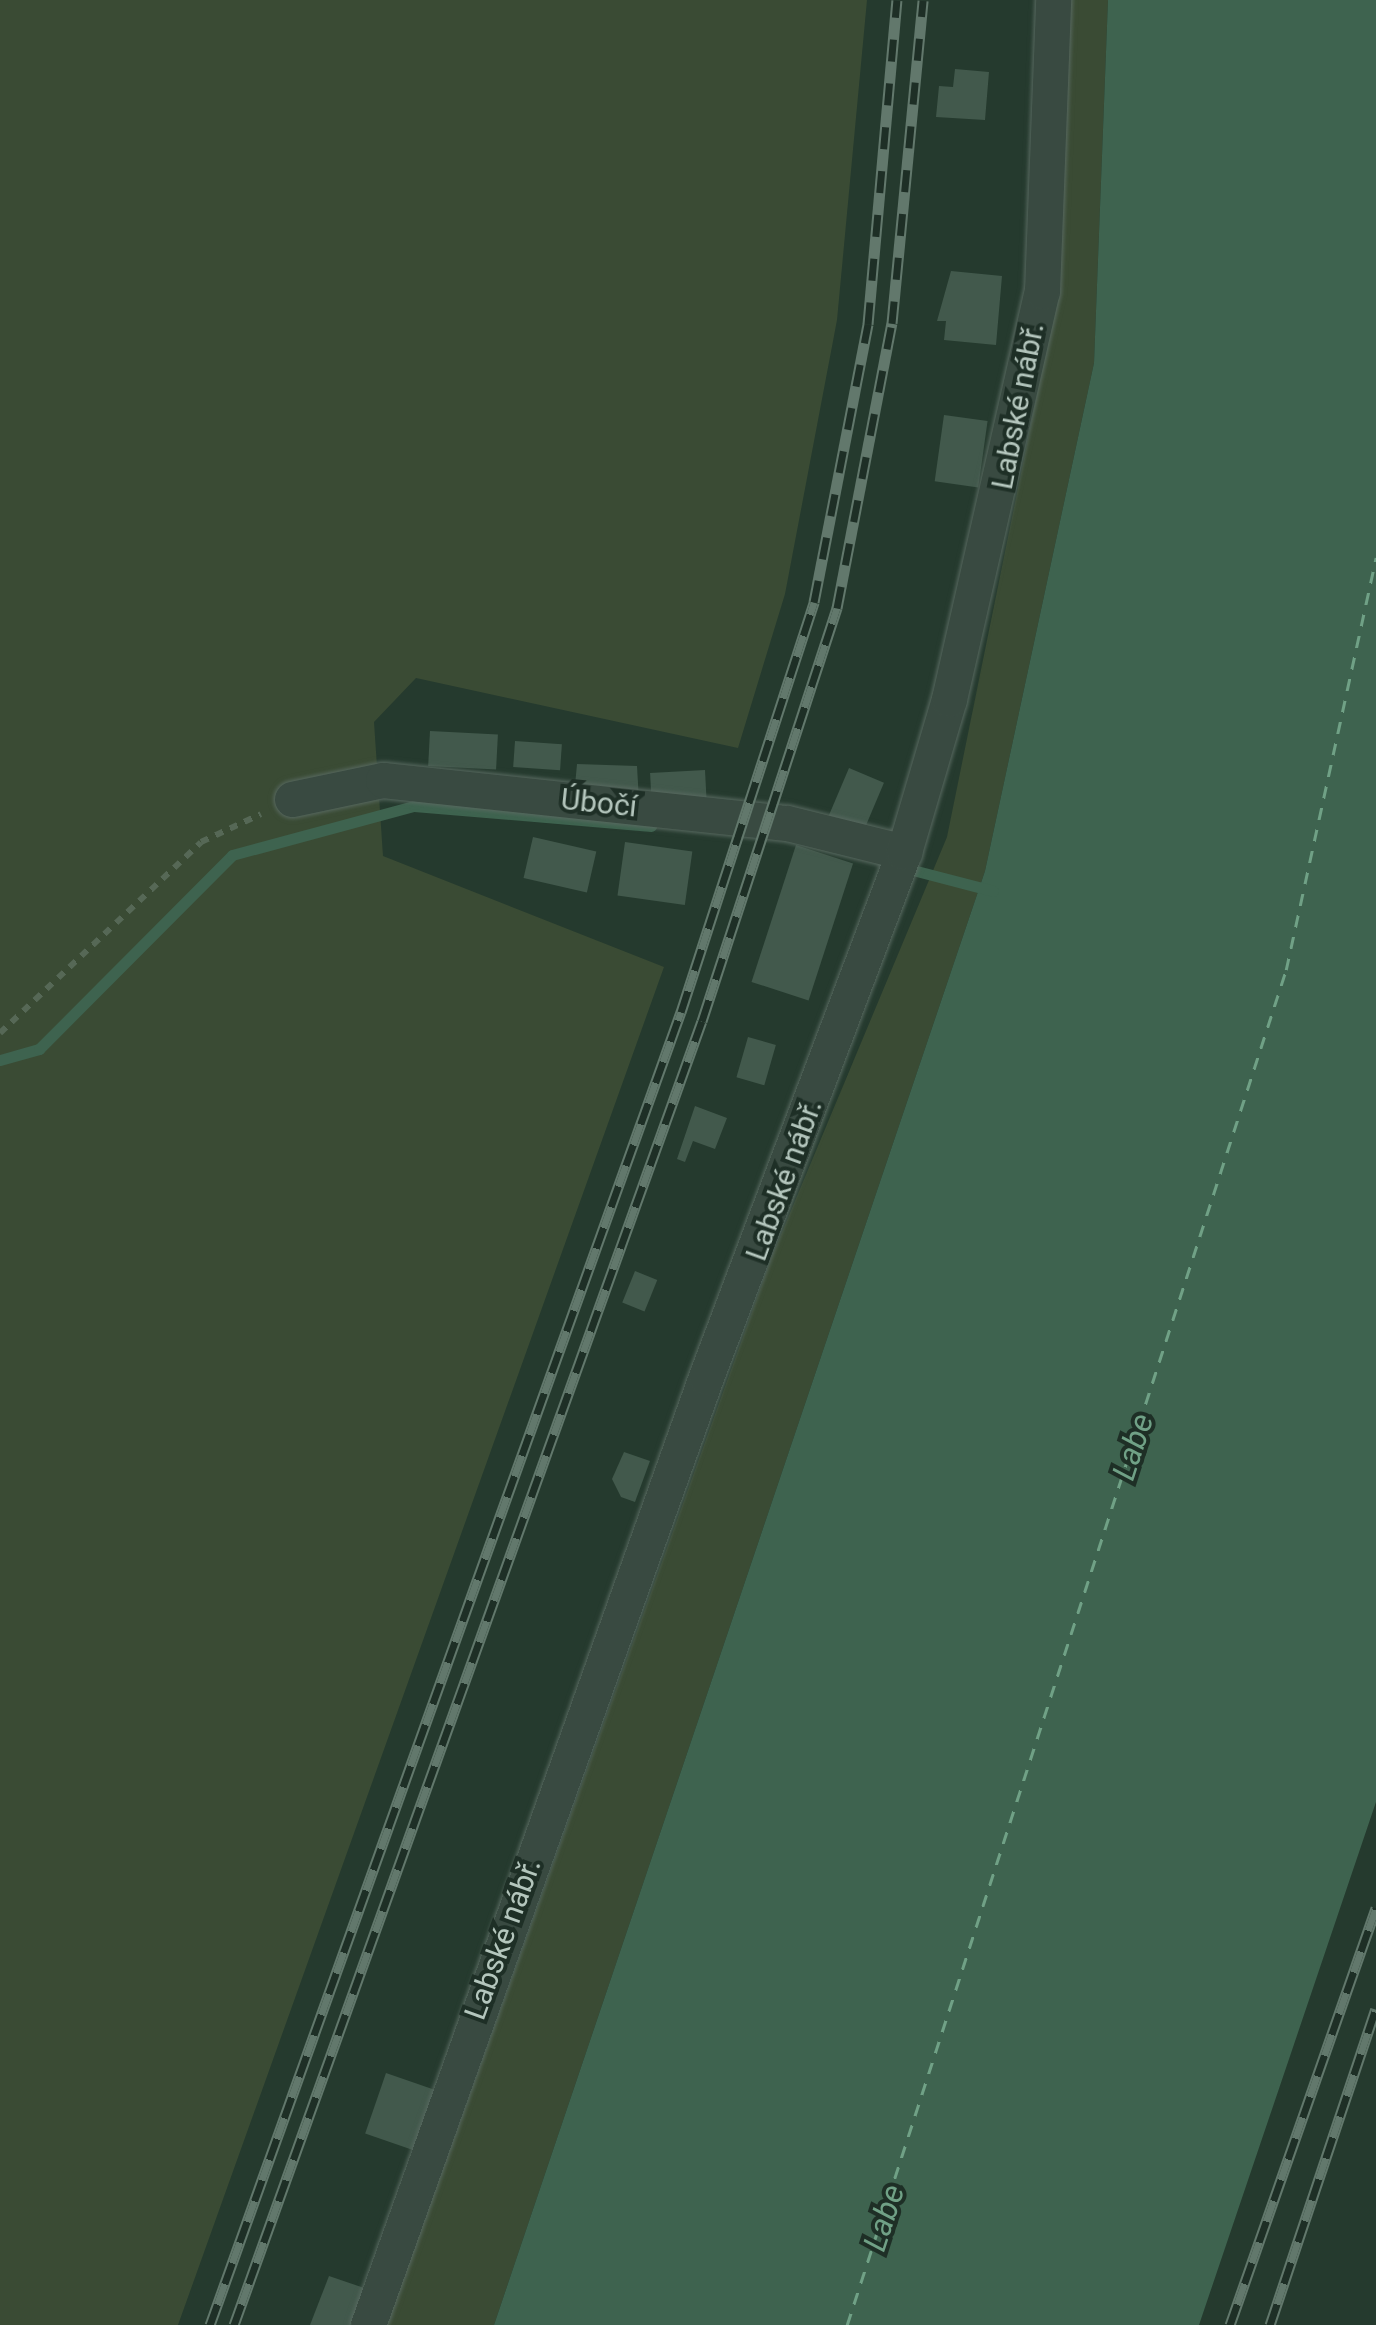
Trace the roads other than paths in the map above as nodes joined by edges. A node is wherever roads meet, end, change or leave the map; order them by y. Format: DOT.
graph roads {
  1 [pos="1053,0"];
  2 [pos="292,799"];
  3 [pos="904,852"];
  4 [pos="368,2325"];
  1 -- 3 [label="street, Labské nábř."];
  2 -- 3 [label="street, Úbočí"];
  3 -- 4 [label="street, Labské nábř."];
}
